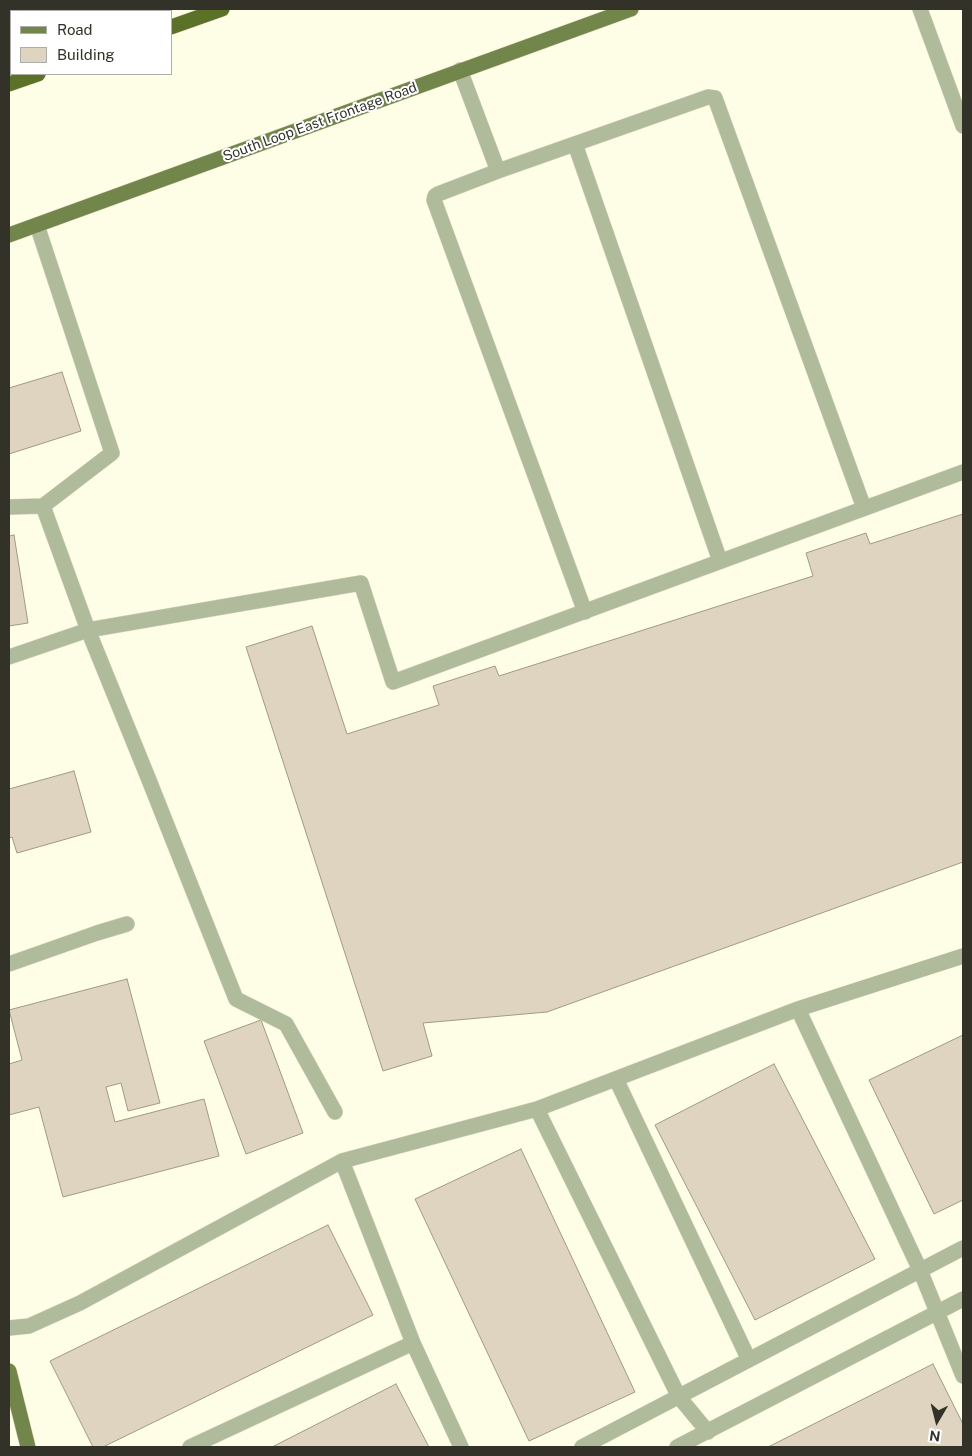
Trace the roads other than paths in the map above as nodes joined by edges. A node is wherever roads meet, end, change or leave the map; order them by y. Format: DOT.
graph roads {
  1 [pos="222,9"];
  2 [pos="630,9"];
  3 [pos="920,9"];
  4 [pos="172,27"];
  5 [pos="460,70"];
  6 [pos="35,75"];
  7 [pos="9,84"];
  8 [pos="963,126"];
  9 [pos="575,144"];
  10 [pos="498,171"];
  11 [pos="37,225"];
  12 [pos="9,235"];
  13 [pos="963,472"];
  14 [pos="43,506"];
  15 [pos="9,507"];
  16 [pos="864,508"];
  17 [pos="720,561"];
  18 [pos="585,612"];
  19 [pos="88,630"];
  20 [pos="9,657"];
  21 [pos="127,924"];
  22 [pos="963,956"];
  23 [pos="9,964"];
  24 [pos="798,1009"];
  25 [pos="616,1079"];
  26 [pos="538,1109"];
  27 [pos="335,1112"];
  28 [pos="342,1161"];
  29 [pos="963,1248"];
  30 [pos="920,1270"];
  31 [pos="963,1300"];
  32 [pos="937,1313"];
  33 [pos="9,1328"];
  34 [pos="413,1343"];
  35 [pos="748,1360"];
  36 [pos="9,1371"];
  37 [pos="963,1376"];
  38 [pos="679,1396"];
  39 [pos="708,1432"];
  40 [pos="28,1447"];
  41 [pos="190,1447"];
  42 [pos="461,1447"];
  43 [pos="582,1447"];
  44 [pos="677,1447"];
  1 -- 4 [label="highway"];
  2 -- 5 [label="main road, South Loop East Frontage Road"];
  3 -- 8 [label="lane"];
  5 -- 10 [label="lane"];
  5 -- 11 [label="main road, South Loop East Frontage Road"];
  6 -- 7 [label="highway"];
  9 -- 10 [label="lane"];
  9 -- 16 [label="lane"];
  9 -- 17 [label="lane"];
  10 -- 18 [label="lane"];
  11 -- 12 [label="main road, South Loop East Frontage Road"];
  11 -- 14 [label="lane"];
  13 -- 16 [label="lane"];
  14 -- 15 [label="lane"];
  14 -- 19 [label="lane"];
  16 -- 17 [label="lane"];
  17 -- 18 [label="lane"];
  18 -- 19 [label="lane"];
  19 -- 20 [label="lane"];
  19 -- 27 [label="lane"];
  21 -- 23 [label="lane"];
  22 -- 24 [label="lane"];
  24 -- 25 [label="lane"];
  24 -- 30 [label="lane"];
  25 -- 26 [label="lane"];
  25 -- 35 [label="lane"];
  26 -- 28 [label="lane"];
  26 -- 38 [label="lane"];
  28 -- 33 [label="lane"];
  28 -- 34 [label="lane"];
  29 -- 30 [label="lane"];
  30 -- 32 [label="lane"];
  30 -- 35 [label="lane"];
  31 -- 32 [label="lane"];
  32 -- 37 [label="lane"];
  32 -- 39 [label="lane"];
  34 -- 41 [label="lane"];
  34 -- 42 [label="lane"];
  35 -- 38 [label="lane"];
  36 -- 40 [label="main road"];
  38 -- 39 [label="lane"];
  38 -- 43 [label="lane"];
  39 -- 44 [label="lane"];
}
